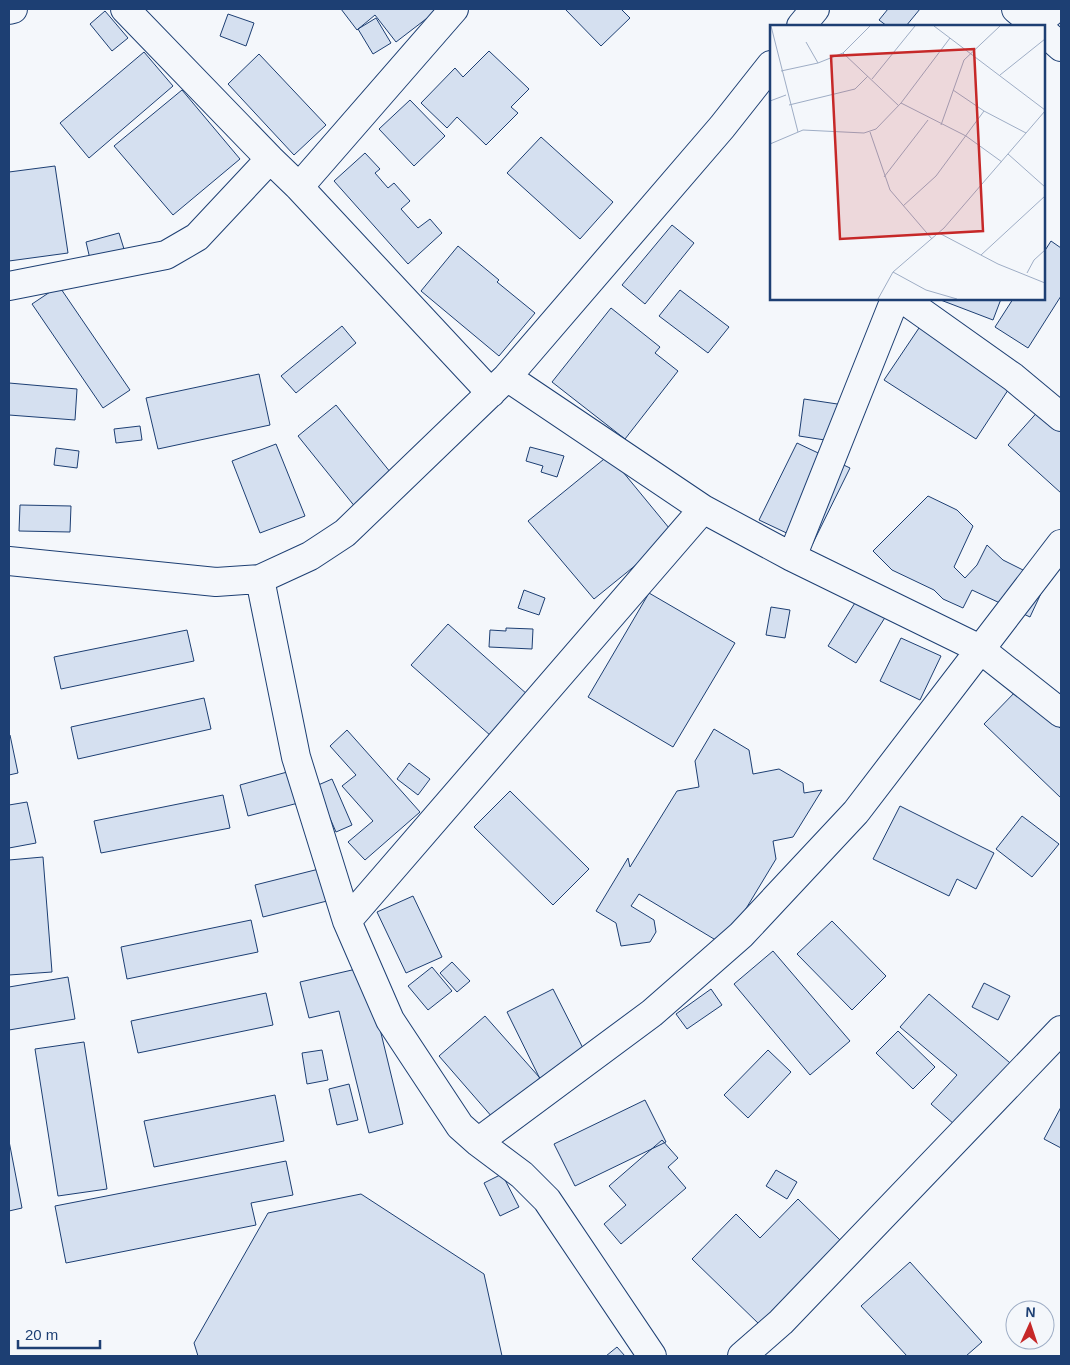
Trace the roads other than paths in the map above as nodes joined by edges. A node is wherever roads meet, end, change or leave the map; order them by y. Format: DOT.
graph roads {
  1 [pos="13,9"];
  2 [pos="125,9"];
  3 [pos="454,9"];
  4 [pos="815,9"];
  5 [pos="9,10"];
  6 [pos="803,25"];
  7 [pos="1045,30"];
  8 [pos="1061,47"];
  9 [pos="770,65"];
  10 [pos="270,159"];
  11 [pos="299,187"];
  12 [pos="9,286"];
  13 [pos="895,300"];
  14 [pos="903,300"];
  15 [pos="499,385"];
  16 [pos="1061,417"];
  17 [pos="703,509"];
  18 [pos="1061,544"];
  19 [pos="792,557"];
  20 [pos="9,561"];
  21 [pos="260,579"];
  22 [pos="980,648"];
  23 [pos="1061,713"];
  24 [pos="347,921"];
  25 [pos="1061,1030"];
  26 [pos="478,1142"];
  27 [pos="652,1356"];
  28 [pos="742,1356"];
  1 -- 5 [label="street"];
  2 -- 10 [label="street"];
  3 -- 11 [label="street"];
  4 -- 6 [label="street"];
  7 -- 8 [label="street"];
  9 -- 15 [label="street"];
  10 -- 11 [label="street"];
  10 -- 12 [label="street"];
  11 -- 15 [label="street"];
  13 -- 19 [label="street"];
  14 -- 16 [label="street"];
  15 -- 17 [label="street"];
  15 -- 21 [label="street"];
  17 -- 19 [label="street"];
  17 -- 24 [label="street"];
  18 -- 22 [label="street"];
  19 -- 22 [label="street"];
  20 -- 21 [label="street"];
  21 -- 24 [label="street"];
  22 -- 23 [label="street"];
  22 -- 26 [label="street"];
  24 -- 26 [label="street"];
  25 -- 28 [label="street"];
  26 -- 27 [label="street"];
}
